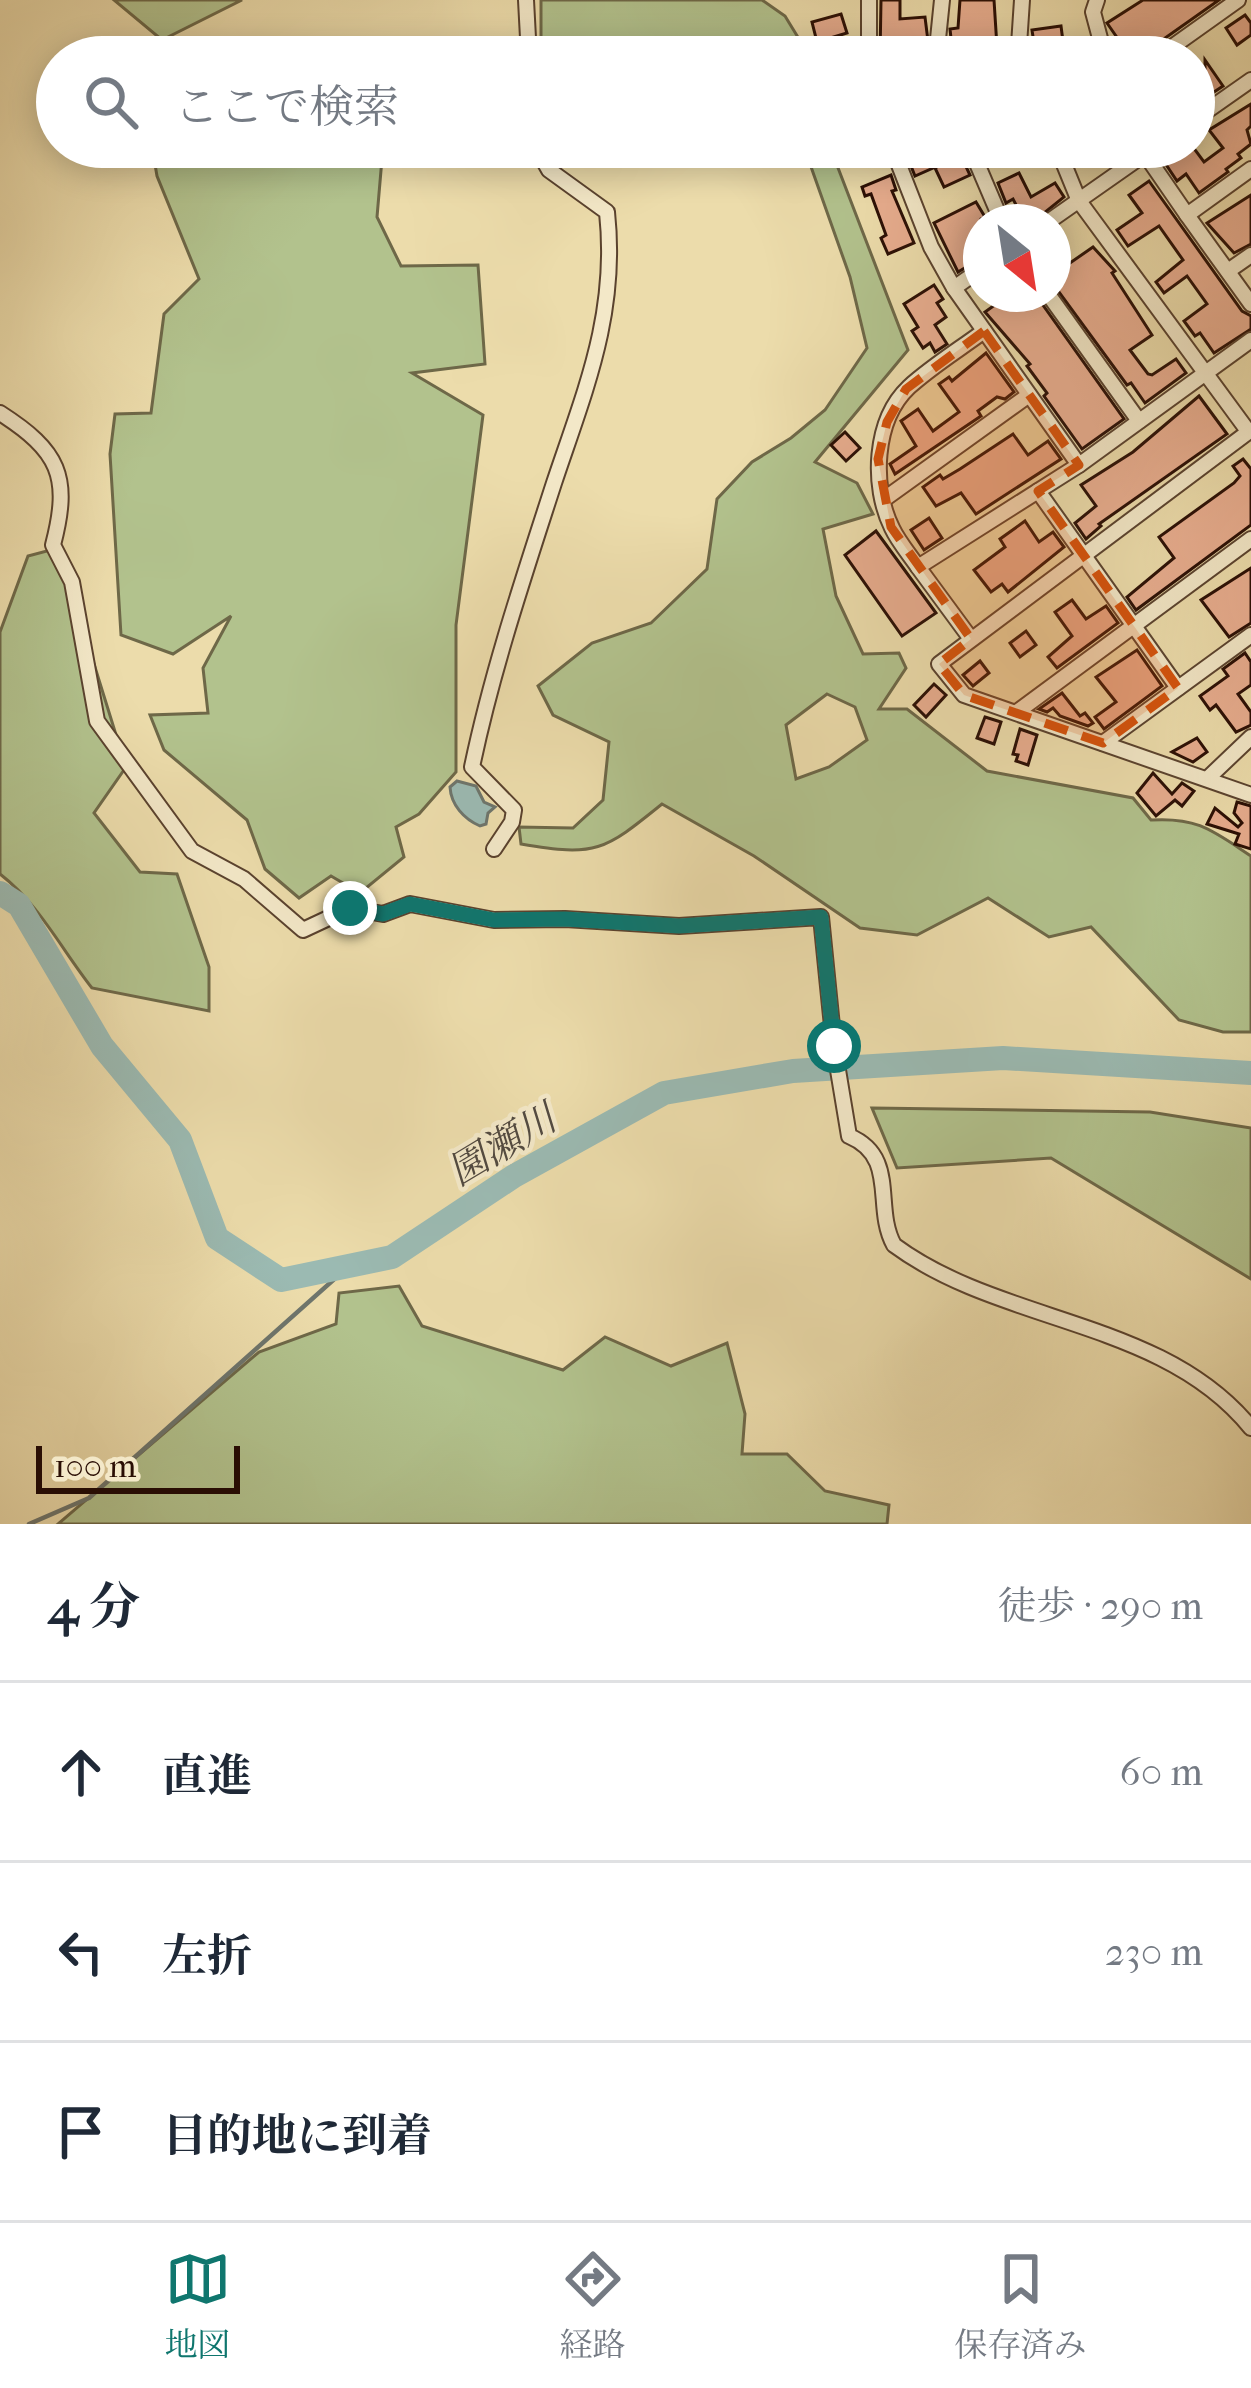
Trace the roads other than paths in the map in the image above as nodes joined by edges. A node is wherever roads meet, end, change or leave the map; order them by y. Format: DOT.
graph roads {
  1 [pos="526,0"];
  2 [pos="869,0"];
  3 [pos="942,0"];
  4 [pos="1022,0"];
  5 [pos="1096,0"];
  6 [pos="1238,0"];
  7 [pos="528,36"];
  8 [pos="869,36"];
  9 [pos="938,36"];
  10 [pos="1020,36"];
  11 [pos="1100,36"];
  12 [pos="1187,36"];
  13 [pos="1251,80"];
  14 [pos="1215,105"];
  15 [pos="547,168"];
  16 [pos="900,168"];
  17 [pos="979,168"];
  18 [pos="1066,168"];
  19 [pos="1122,168"];
  20 [pos="1159,168"];
  21 [pos="1251,169"];
  22 [pos="1079,201"];
  23 [pos="994,204"];
  24 [pos="1071,206"];
  25 [pos="1187,215"];
  26 [pos="1251,255"];
  27 [pos="1228,271"];
  28 [pos="963,282"];
  29 [pos="954,288"];
  30 [pos="1251,304"];
  31 [pos="1061,312"];
  32 [pos="984,331"];
  33 [pos="1251,340"];
  34 [pos="1205,373"];
  35 [pos="1029,394"];
  36 [pos="0,413"];
  37 [pos="1139,421"];
  38 [pos="1249,435"];
  39 [pos="1079,465"];
  40 [pos="1038,491"];
  41 [pos="884,500"];
  42 [pos="1251,539"];
  43 [pos="1083,556"];
  44 [pos="918,567"];
  45 [pos="1132,625"];
  46 [pos="1251,635"];
  47 [pos="971,640"];
  48 [pos="1178,688"];
  49 [pos="1017,712"];
  50 [pos="1251,737"];
  51 [pos="1103,742"];
  52 [pos="1207,779"];
  53 [pos="1251,795"];
  54 [pos="494,849"];
  55 [pos="1251,1428"];
  1 -- 7 [label="street"];
  2 -- 8 [label="street"];
  3 -- 9 [label="street"];
  4 -- 10 [label="street"];
  5 -- 11 [label="street"];
  6 -- 12 [label="street"];
  13 -- 14 [label="street"];
  15 -- 54 [label="street"];
  16 -- 29 [label="street"];
  17 -- 23 [label="street"];
  18 -- 22 [label="street"];
  19 -- 22 [label="street"];
  20 -- 25 [label="street"];
  21 -- 25 [label="street"];
  22 -- 24 [label="street"];
  22 -- 34 [label="street"];
  25 -- 27 [label="street"];
  26 -- 27 [label="street"];
  27 -- 30 [label="street"];
  28 -- 29 [label="street"];
  29 -- 32 [label="street"];
  31 -- 37 [label="street"];
  32 -- 35 [label="street"];
  32 -- 41 [label="street"];
  33 -- 34 [label="street"];
  34 -- 37 [label="street"];
  34 -- 38 [label="street"];
  35 -- 39 [label="street"];
  35 -- 41 [label="street"];
  36 -- 55 [label="street"];
  37 -- 39 [label="street"];
  38 -- 43 [label="street"];
  39 -- 40 [label="street"];
  40 -- 43 [label="street"];
  40 -- 44 [label="street"];
  41 -- 44 [label="street"];
  42 -- 45 [label="street"];
  43 -- 45 [label="street"];
  43 -- 47 [label="street"];
  44 -- 47 [label="street"];
  45 -- 48 [label="street"];
  45 -- 49 [label="street"];
  46 -- 48 [label="street"];
  47 -- 49 [label="street"];
  48 -- 51 [label="street"];
  49 -- 51 [label="street"];
  50 -- 52 [label="street"];
  51 -- 52 [label="street"];
  52 -- 53 [label="street"];
}
